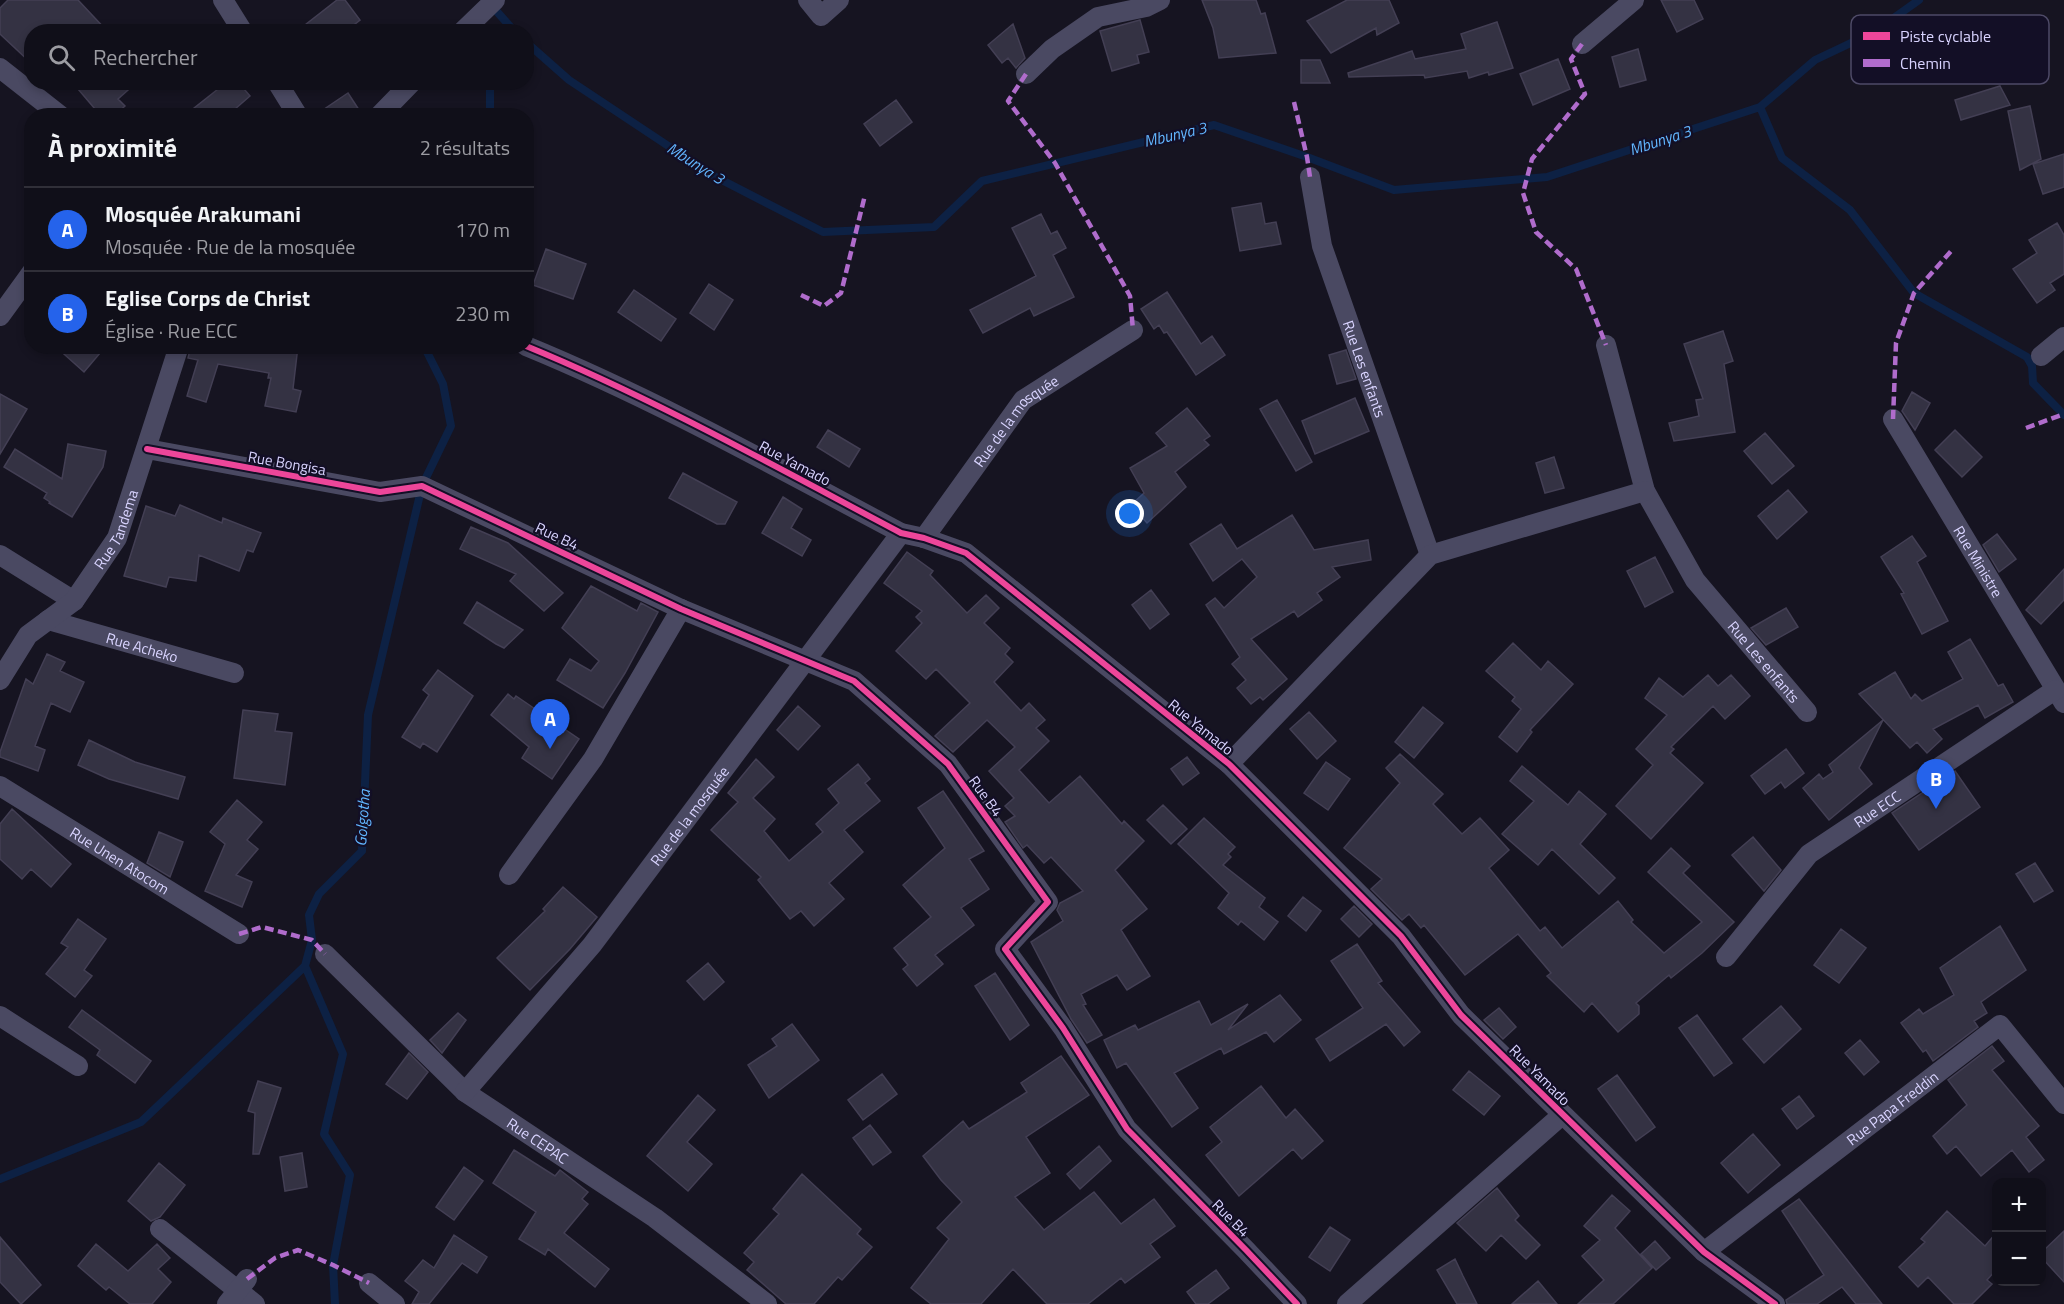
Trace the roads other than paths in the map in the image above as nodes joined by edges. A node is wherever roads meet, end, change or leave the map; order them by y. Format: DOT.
graph roads {
  1 [pos="223,0"];
  2 [pos="808,0"];
  3 [pos="839,0"];
  4 [pos="1160,0"];
  5 [pos="1634,0"];
  6 [pos="492,2"];
  7 [pos="238,24"];
  8 [pos="470,24"];
  9 [pos="1582,44"];
  10 [pos="0,68"];
  11 [pos="1026,74"];
  12 [pos="24,87"];
  13 [pos="28,90"];
  14 [pos="282,90"];
  15 [pos="404,90"];
  16 [pos="51,108"];
  17 [pos="293,108"];
  18 [pos="387,108"];
  19 [pos="1310,177"];
  20 [pos="24,283"];
  21 [pos="0,316"];
  22 [pos="1133,330"];
  23 [pos="2064,337"];
  24 [pos="1606,345"];
  25 [pos="534,349"];
  26 [pos="177,354"];
  27 [pos="2041,356"];
  28 [pos="1893,419"];
  29 [pos="147,449"];
  30 [pos="422,486"];
  31 [pos="1645,491"];
  32 [pos="901,533"];
  33 [pos="924,538"];
  34 [pos="0,555"];
  35 [pos="1430,555"];
  36 [pos="74,601"];
  37 [pos="681,609"];
  38 [pos="48,620"];
  39 [pos="805,660"];
  40 [pos="234,673"];
  41 [pos="0,680"];
  42 [pos="2059,697"];
  43 [pos="1807,712"];
  44 [pos="1229,764"];
  45 [pos="0,786"];
  46 [pos="508,875"];
  47 [pos="239,934"];
  48 [pos="325,954"];
  49 [pos="1726,957"];
  50 [pos="0,1016"];
  51 [pos="78,1066"];
  52 [pos="465,1092"];
  53 [pos="2064,1104"];
  54 [pos="1562,1115"];
  55 [pos="160,1229"];
  56 [pos="1704,1252"];
  57 [pos="369,1283"];
  58 [pos="237,1291"];
  59 [pos="255,1304"];
  60 [pos="395,1304"];
  61 [pos="768,1304"];
  62 [pos="1297,1304"];
  63 [pos="1347,1304"];
  64 [pos="1775,1304"];
  1 -- 7 [label="street"];
  2 -- 3 [label="street"];
  4 -- 11 [label="street"];
  5 -- 9 [label="street"];
  6 -- 8 [label="street"];
  10 -- 12 [label="street"];
  13 -- 16 [label="street"];
  14 -- 17 [label="street"];
  15 -- 18 [label="street"];
  19 -- 35 [label="street, Rue Les enfants"];
  20 -- 21 [label="street"];
  22 -- 33 [label="street, Rue de la mosquée"];
  23 -- 27 [label="street"];
  24 -- 31 [label="street, Rue Les enfants"];
  25 -- 32 [label="street, Rue Yamado"];
  26 -- 29 [label="street, Rue Tandema"];
  28 -- 42 [label="street, Rue Ministre"];
  29 -- 30 [label="street, Rue Bongisa"];
  29 -- 36 [label="street, Rue Tandema"];
  30 -- 37 [label="street, Rue B4"];
  31 -- 35 [label="street"];
  31 -- 43 [label="street, Rue Les enfants"];
  32 -- 33 [label="street, Rue Yamado"];
  32 -- 39 [label="street, Rue de la mosquée"];
  33 -- 44 [label="street, Rue Yamado"];
  34 -- 36 [label="street"];
  35 -- 44 [label="street"];
  36 -- 38 [label="street, Rue Tandema"];
  37 -- 39 [label="street, Rue B4"];
  37 -- 46 [label="street"];
  38 -- 40 [label="street, Rue Acheko"];
  38 -- 41 [label="street, Rue Tandema"];
  39 -- 52 [label="street, Rue de la mosquée"];
  39 -- 62 [label="street, Rue B4"];
  42 -- 49 [label="street, Rue ECC"];
  44 -- 54 [label="street, Rue Yamado"];
  45 -- 47 [label="street, Rue Unen Atocom"];
  48 -- 52 [label="street, Rue CEPAC"];
  50 -- 51 [label="street"];
  52 -- 61 [label="street, Rue CEPAC"];
  53 -- 56 [label="street, Rue Papa Freddin"];
  54 -- 56 [label="street, Rue Yamado"];
  54 -- 63 [label="street"];
  55 -- 58 [label="street"];
  56 -- 64 [label="street, Rue Yamado"];
  57 -- 60 [label="street"];
  58 -- 59 [label="street"];
}
